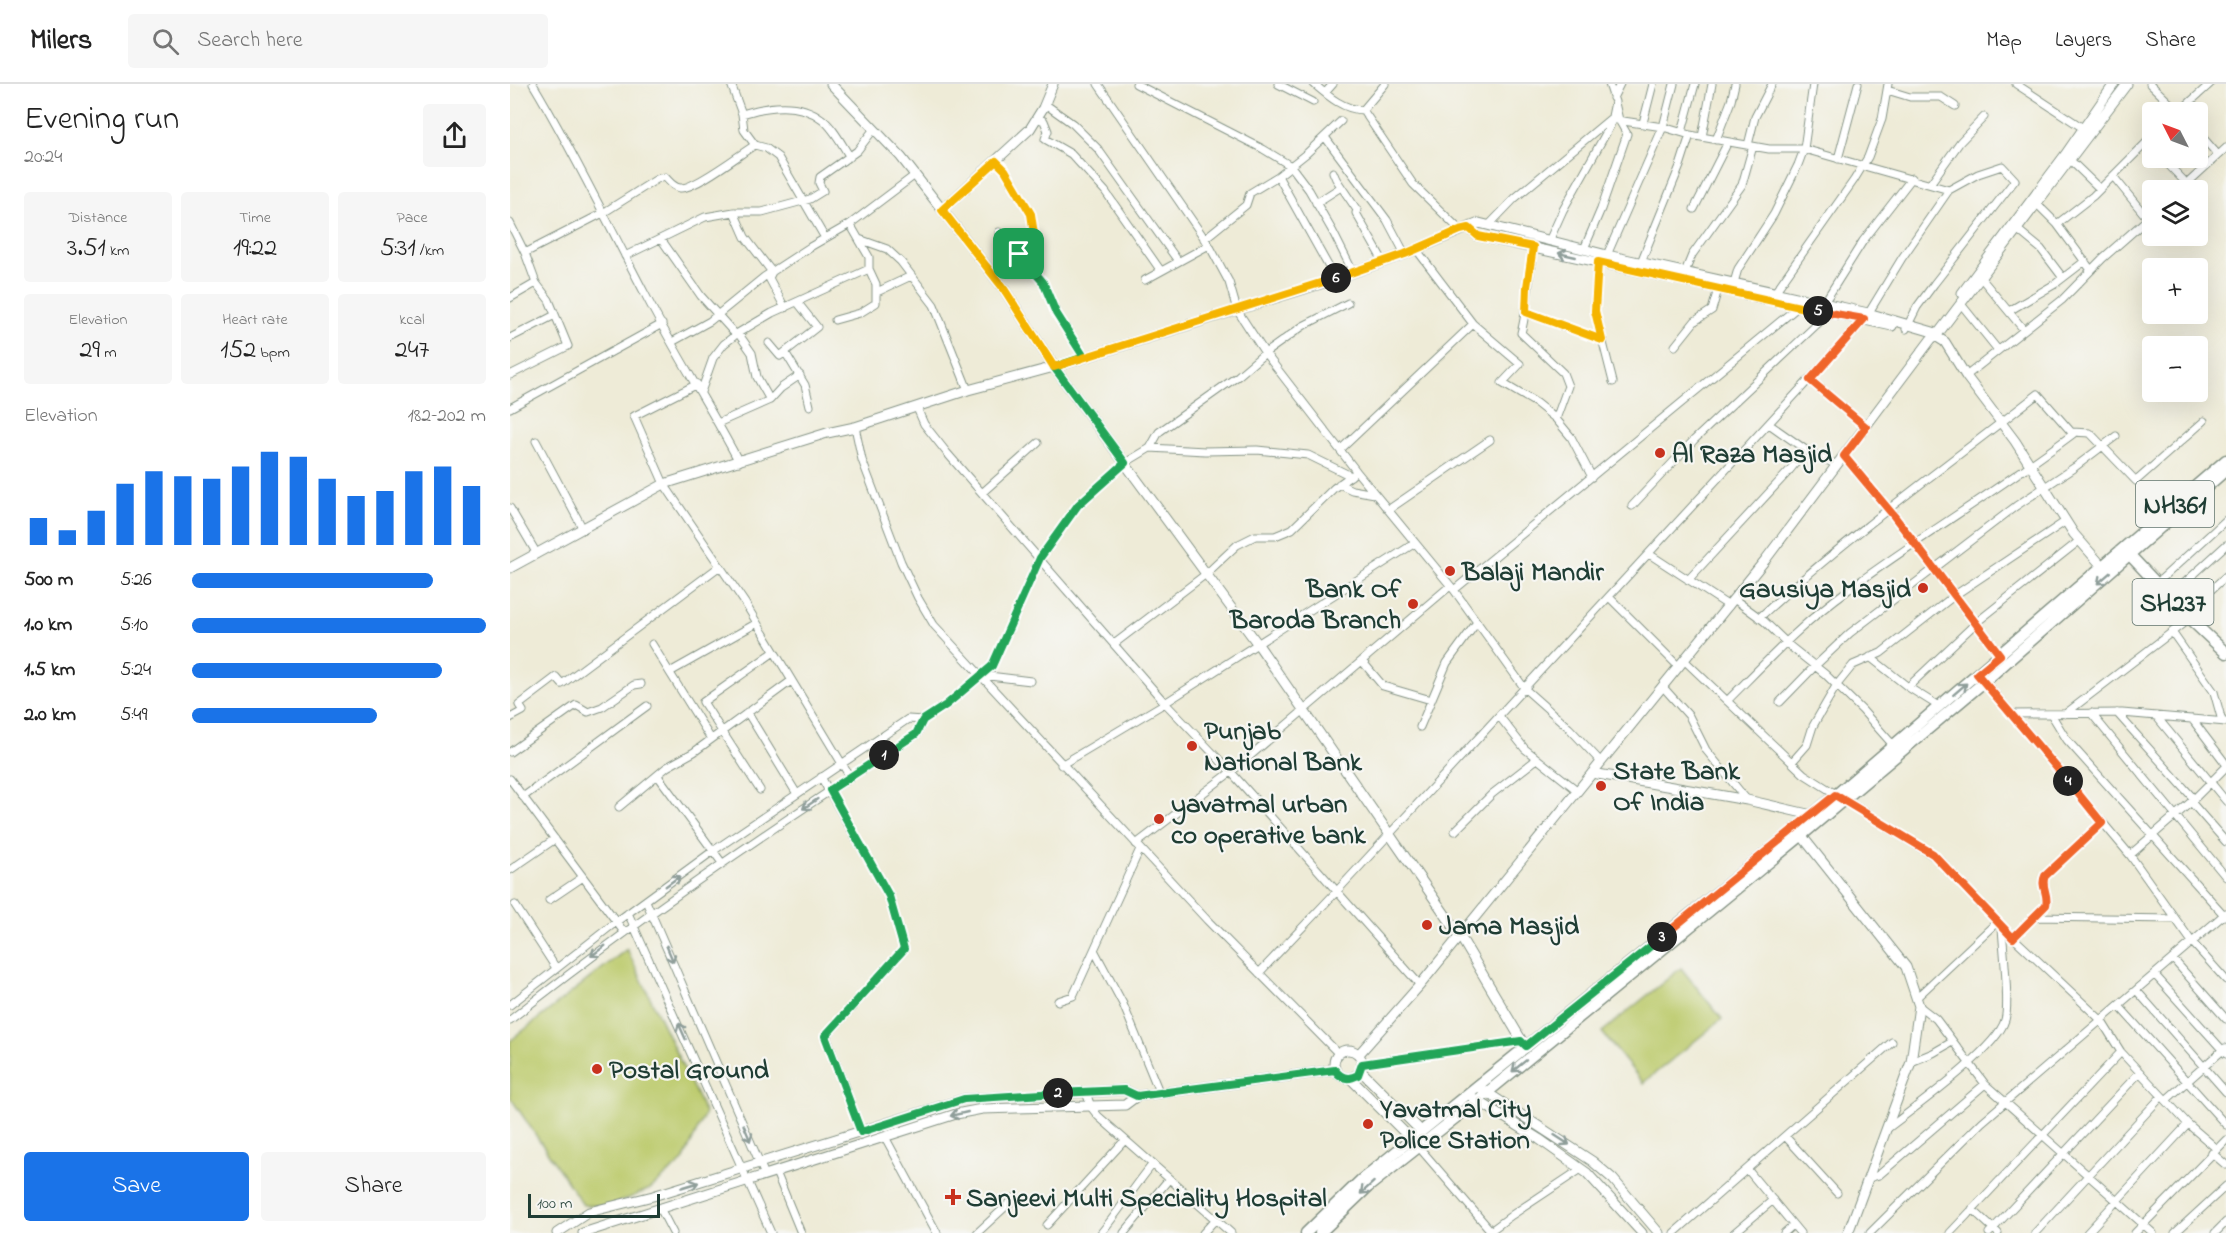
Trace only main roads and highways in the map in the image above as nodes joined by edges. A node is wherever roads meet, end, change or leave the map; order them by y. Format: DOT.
graph roads {
  1 [pos="2226,460"];
  2 [pos="2226,470"];
  3 [pos="2127,552"];
  4 [pos="2226,653"];
  5 [pos="1981,678"];
  6 [pos="1839,798"];
  7 [pos="1799,832"];
  8 [pos="1482,1089"];
  9 [pos="1414,1143"];
  10 [pos="1306,1233"];
  11 [pos="1320,1233"];
  1 -- 3 [label="main road, NH361"];
  2 -- 3 [label="main road"];
  3 -- 4 [label="main road, SH237"];
  3 -- 5 [label="main road, one-way"];
  3 -- 5 [label="main road"];
  5 -- 6 [label="main road"];
  6 -- 5 [label="main road, one-way"];
  6 -- 7 [label="main road"];
  7 -- 8 [label="main road, one-way"];
  7 -- 8 [label="main road"];
  8 -- 9 [label="main road"];
  8 -- 9 [label="main road"];
  9 -- 10 [label="main road"];
  9 -- 11 [label="main road, one-way"];
}
